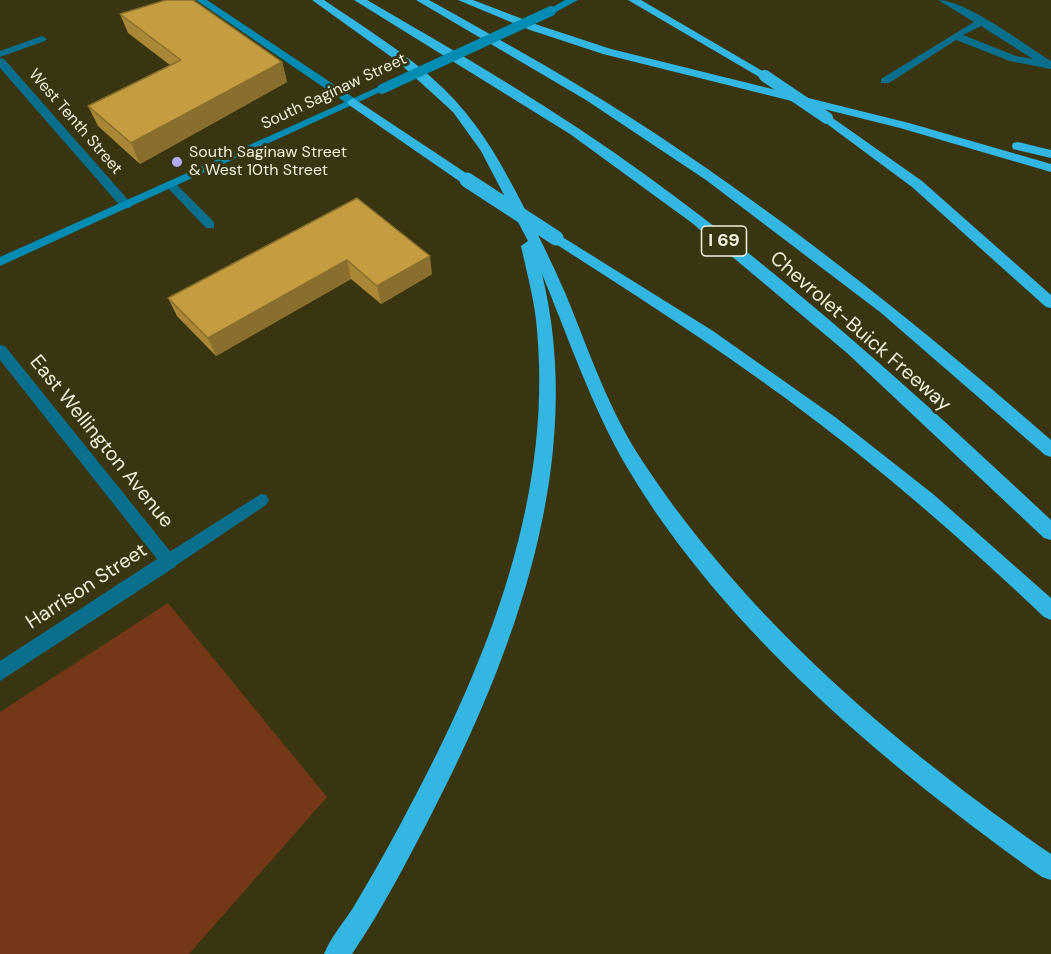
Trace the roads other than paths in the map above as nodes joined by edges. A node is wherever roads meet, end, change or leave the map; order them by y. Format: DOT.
graph roads {
  1 [pos="201,0"];
  2 [pos="318,0"];
  3 [pos="359,0"];
  4 [pos="421,0"];
  5 [pos="463,0"];
  6 [pos="573,0"];
  7 [pos="633,0"];
  8 [pos="943,0"];
  9 [pos="982,22"];
  10 [pos="955,36"];
  11 [pos="42,39"];
  12 [pos="0,54"];
  13 [pos="0,62"];
  14 [pos="1050,65"];
  15 [pos="885,81"];
  16 [pos="353,102"];
  17 [pos="832,113"];
  18 [pos="1051,154"];
  19 [pos="1051,168"];
  20 [pos="170,184"];
  21 [pos="514,201"];
  22 [pos="126,205"];
  23 [pos="210,225"];
  24 [pos="0,262"];
  25 [pos="1051,303"];
  26 [pos="0,350"];
  27 [pos="1051,450"];
  28 [pos="261,500"];
  29 [pos="1051,532"];
  30 [pos="169,561"];
  31 [pos="1051,611"];
  32 [pos="0,672"];
  33 [pos="1051,868"];
  34 [pos="337,954"];
  1 -- 16 [label="main road"];
  2 -- 21 [label="highway"];
  3 -- 29 [label="highway, Chevrolet-Buick Freeway / I 69"];
  4 -- 27 [label="highway, Chevrolet-Buick Freeway / I 69"];
  5 -- 17 [label="highway"];
  6 -- 16 [label="main road, South Saginaw Street, bridge"];
  7 -- 17 [label="highway, bridge"];
  8 -- 9 [label="street"];
  9 -- 10 [label="street"];
  9 -- 14 [label="street"];
  10 -- 14 [label="street"];
  10 -- 15 [label="street"];
  11 -- 12 [label="lane"];
  13 -- 22 [label="street, West Tenth Street"];
  16 -- 20 [label="main road, South Saginaw Street"];
  16 -- 31 [label="highway, bridge"];
  17 -- 18 [label="highway"];
  17 -- 19 [label="highway"];
  17 -- 25 [label="highway"];
  20 -- 22 [label="main road, South Saginaw Street"];
  20 -- 23 [label="lane"];
  21 -- 33 [label="highway"];
  21 -- 34 [label="highway"];
  22 -- 24 [label="main road, South Saginaw Street"];
  26 -- 30 [label="street, East Wellington Avenue"];
  28 -- 30 [label="lane"];
  30 -- 32 [label="street, Harrison Street"];
}
